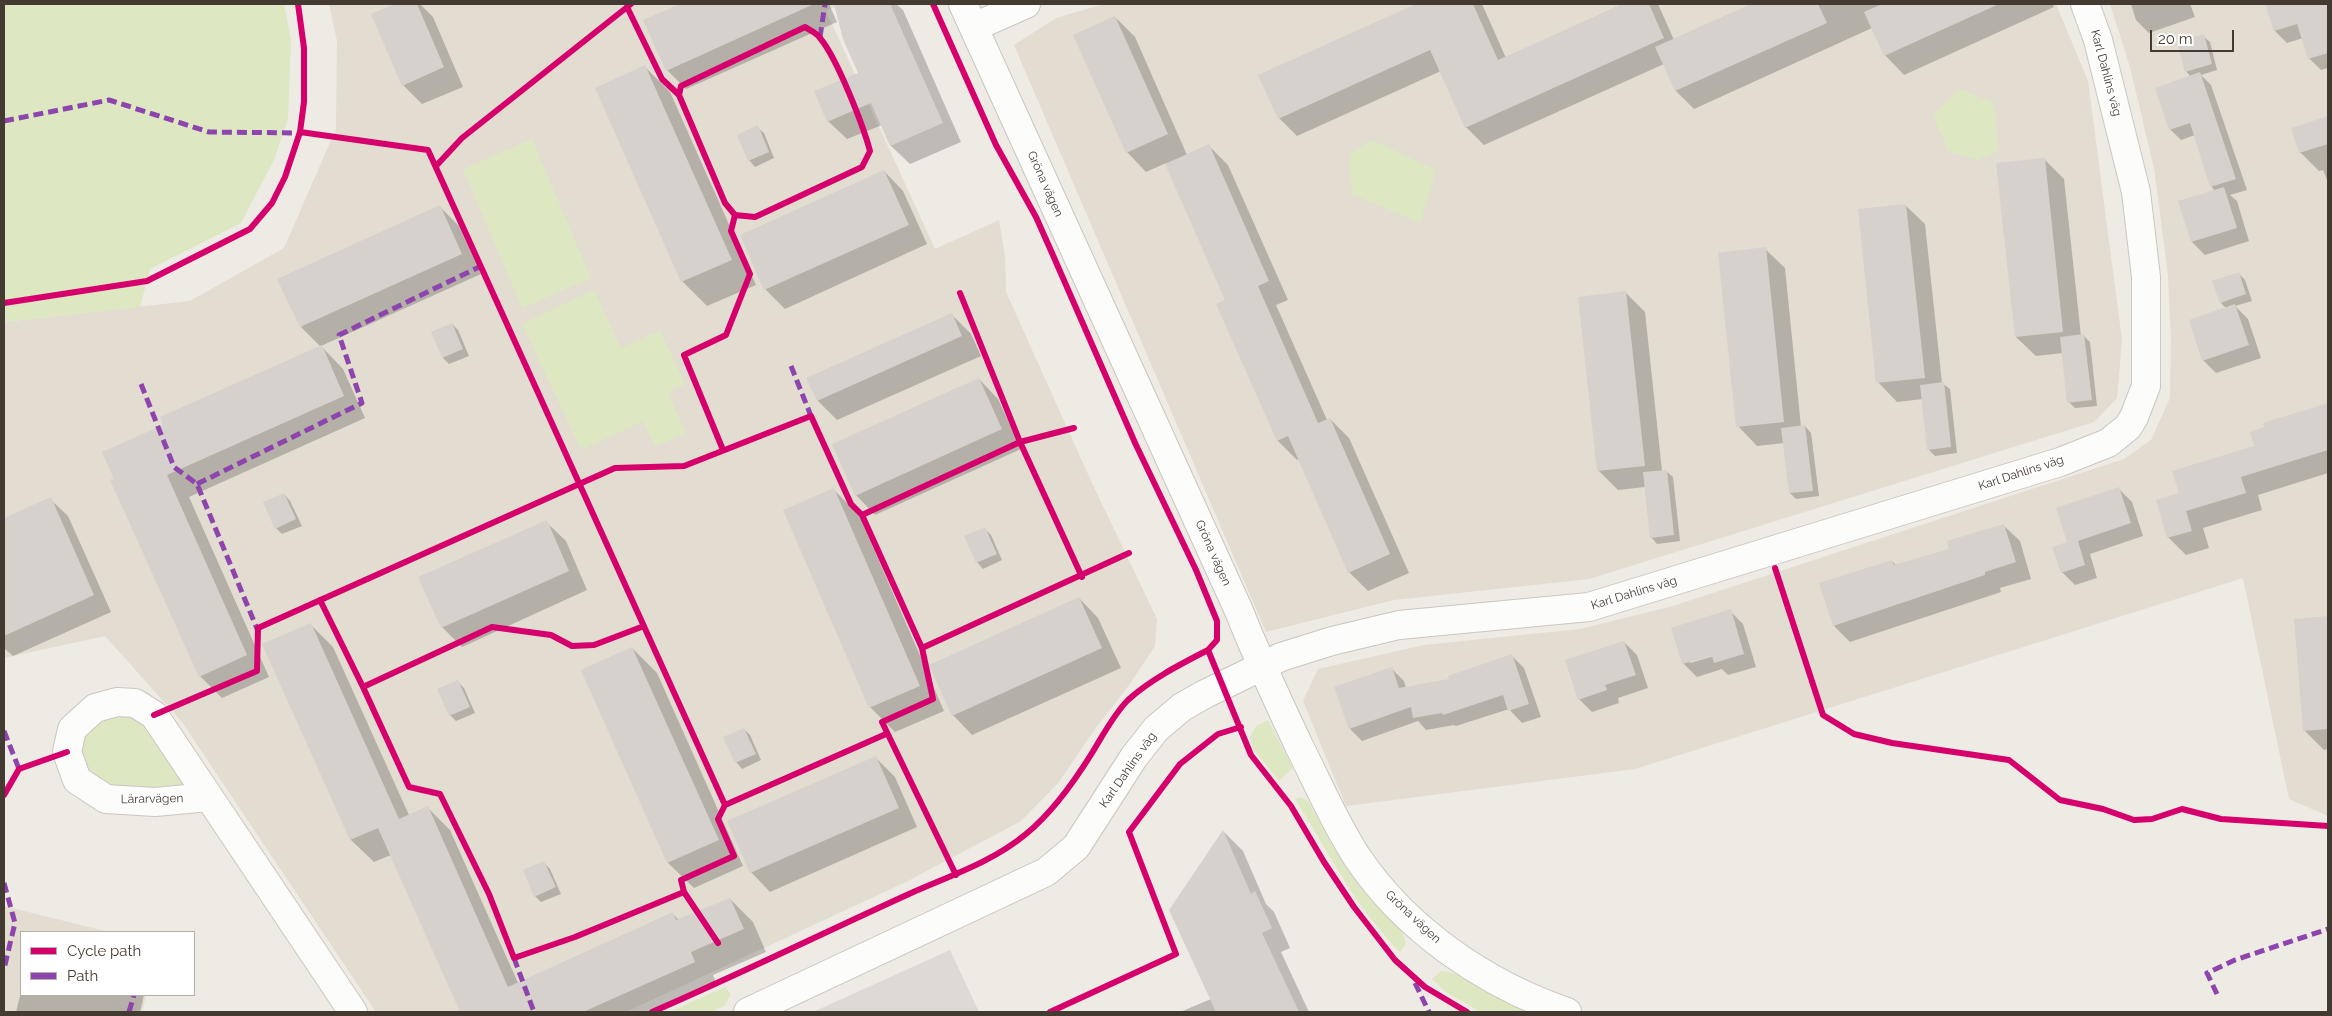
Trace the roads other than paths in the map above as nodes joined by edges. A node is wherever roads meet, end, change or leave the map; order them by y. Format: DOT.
graph roads {
  1 [pos="1026,4"];
  2 [pos="2085,4"];
  3 [pos="969,15"];
  4 [pos="1261,666"];
  5 [pos="209,797"];
  6 [pos="353,1012"];
  7 [pos="748,1012"];
  8 [pos="1567,1012"];
  1 -- 3 [label="street"];
  2 -- 4 [label="street, Karl Dahlins väg"];
  3 -- 4 [label="street, Gröna vägen"];
  4 -- 7 [label="street, Karl Dahlins väg"];
  4 -- 8 [label="street, Gröna vägen"];
  5 -- 5 [label="street, Lärarvägen"];
  5 -- 6 [label="street, Lärarvägen"];
}
